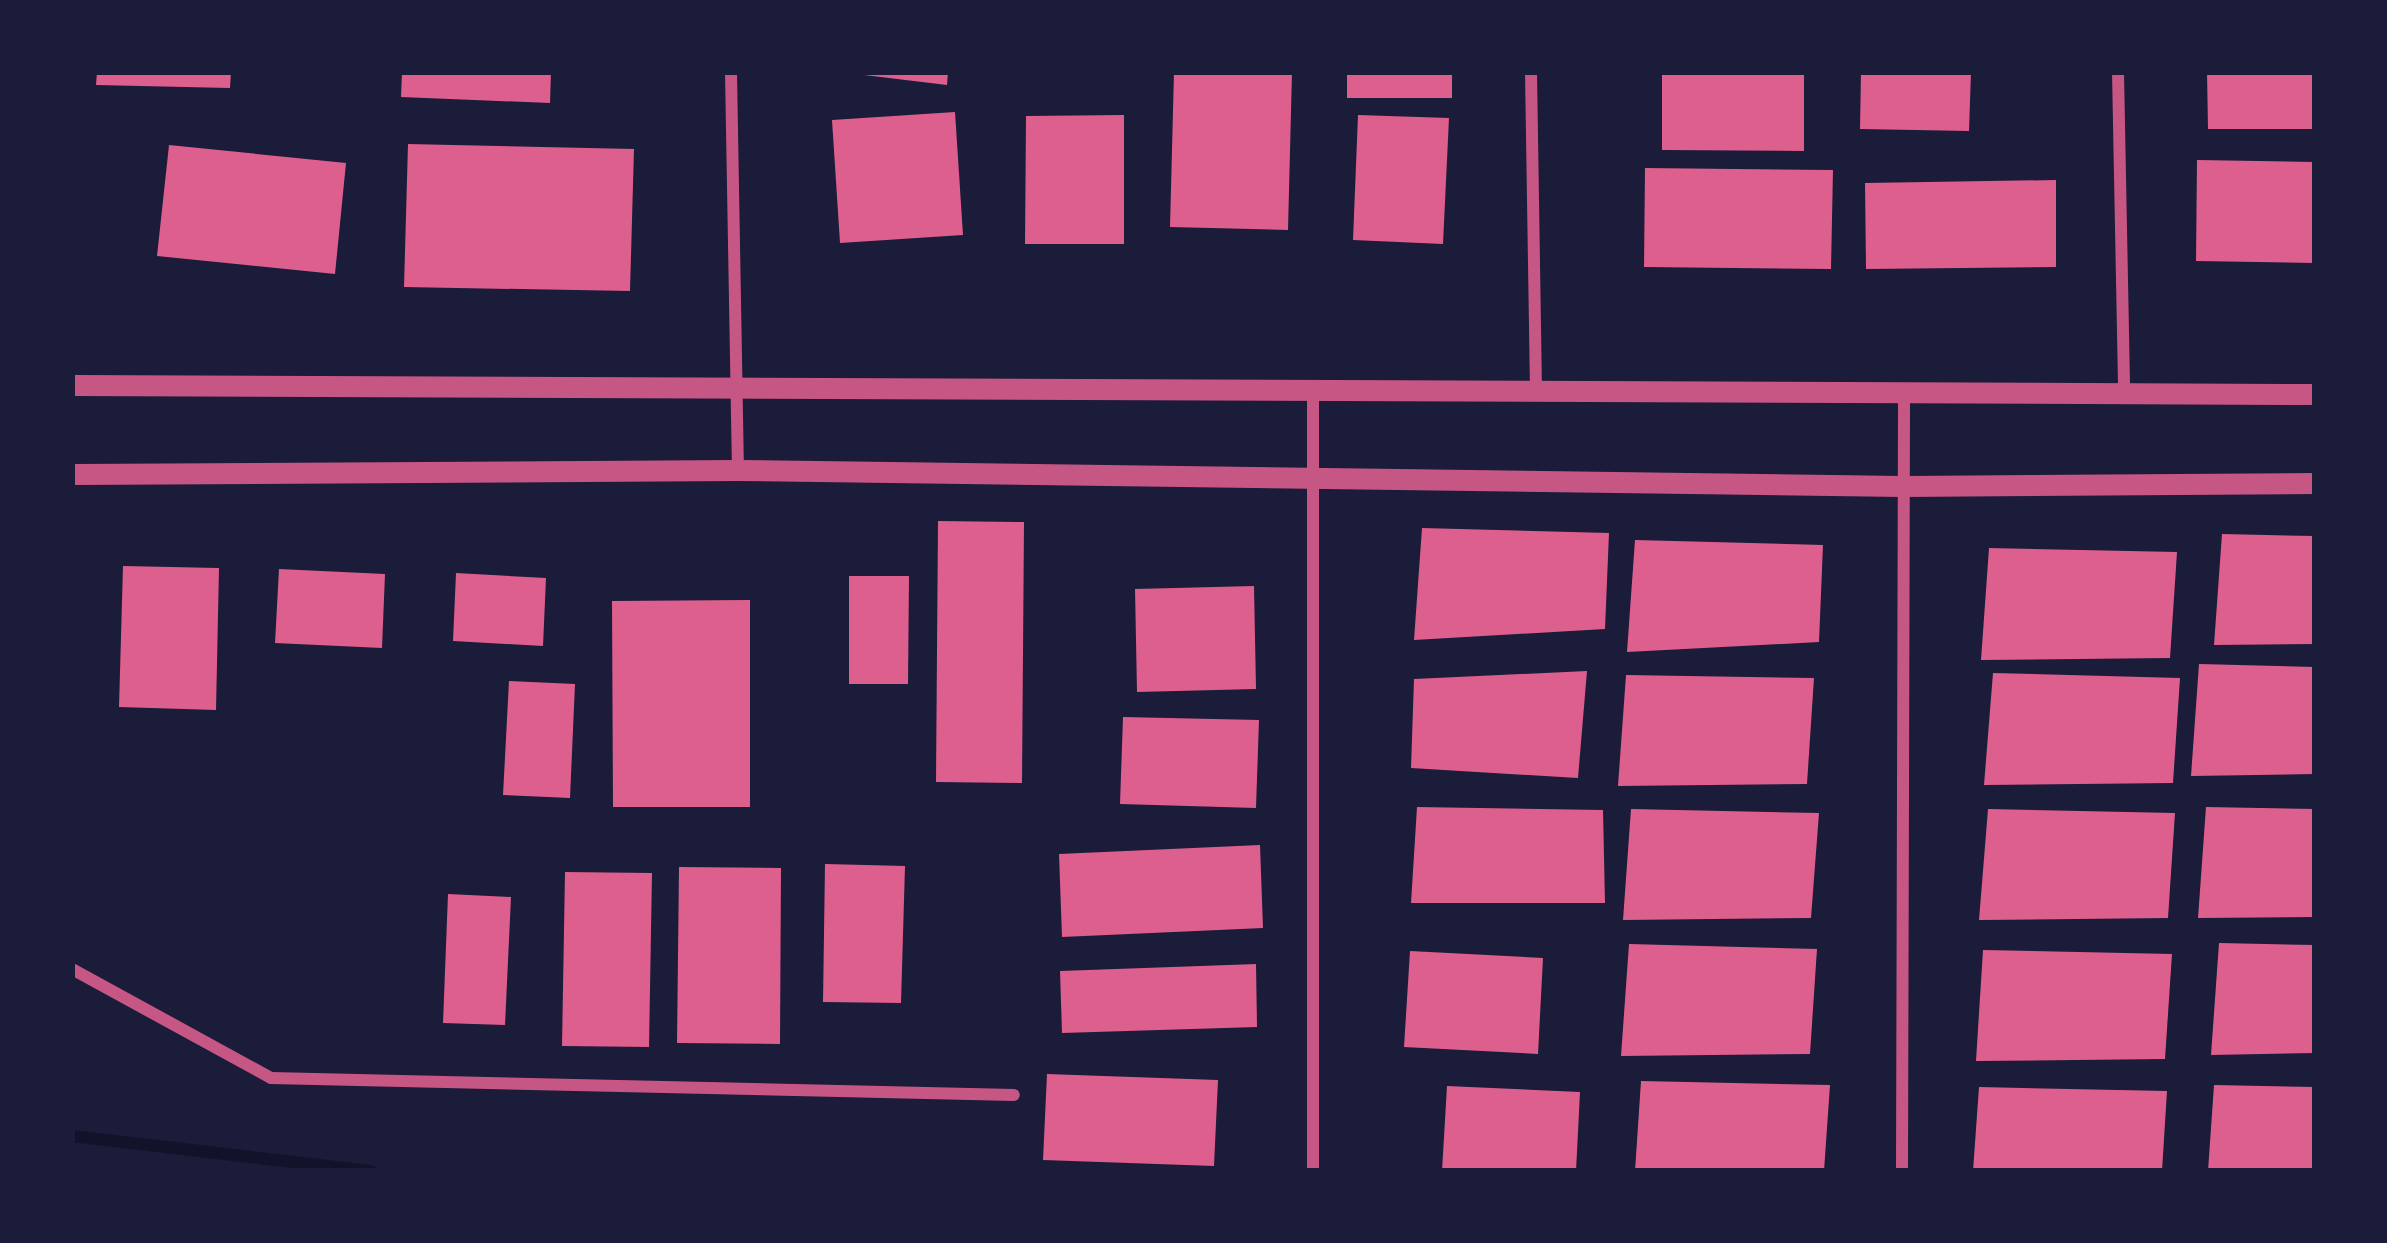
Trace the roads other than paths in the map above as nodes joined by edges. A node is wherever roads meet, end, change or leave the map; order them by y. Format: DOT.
graph roads {
  1 [pos="730,72"];
  2 [pos="1531,72"];
  3 [pos="2118,72"];
  4 [pos="732,382"];
  5 [pos="72,386"];
  6 [pos="1536,389"];
  7 [pos="2124,389"];
  8 [pos="1313,390"];
  9 [pos="1904,393"];
  10 [pos="2315,394"];
  11 [pos="738,470"];
  12 [pos="72,474"];
  13 [pos="1313,475"];
  14 [pos="2315,483"];
  15 [pos="1902,486"];
  16 [pos="72,969"];
  17 [pos="1014,1095"];
  18 [pos="1313,1171"];
  19 [pos="1902,1171"];
  1 -- 4 [label="street"];
  2 -- 6 [label="street"];
  3 -- 7 [label="street"];
  4 -- 5 [label="street"];
  4 -- 8 [label="street"];
  4 -- 11 [label="street"];
  6 -- 8 [label="street"];
  6 -- 9 [label="street"];
  7 -- 9 [label="street"];
  7 -- 10 [label="street"];
  8 -- 13 [label="street"];
  9 -- 15 [label="street"];
  11 -- 12 [label="street"];
  11 -- 13 [label="street"];
  13 -- 15 [label="street"];
  13 -- 18 [label="street"];
  14 -- 15 [label="street"];
  15 -- 19 [label="street"];
  16 -- 17 [label="street"];
}
